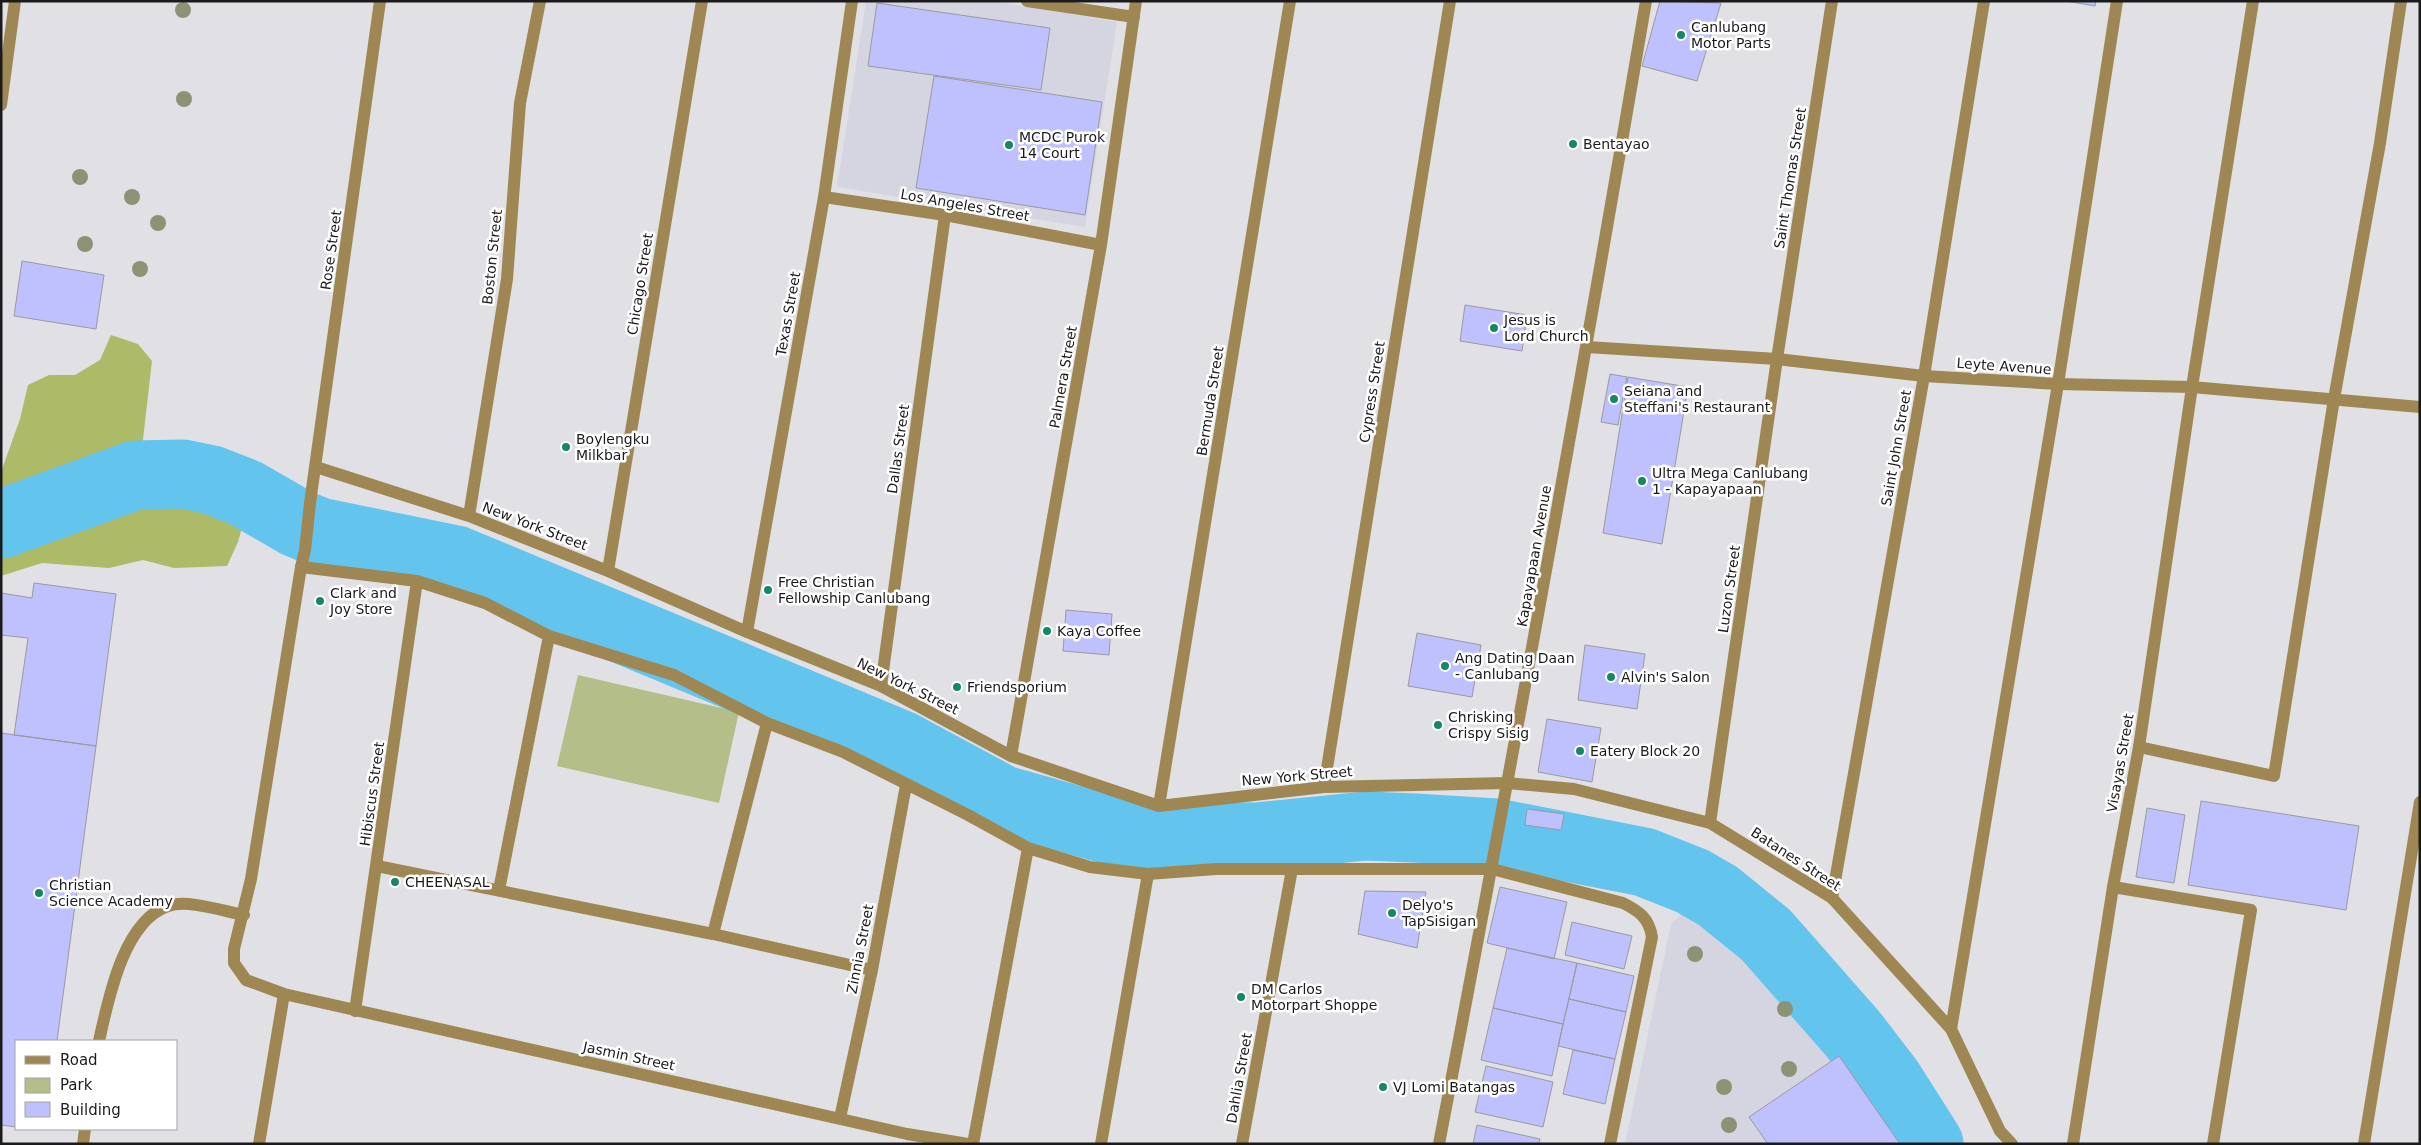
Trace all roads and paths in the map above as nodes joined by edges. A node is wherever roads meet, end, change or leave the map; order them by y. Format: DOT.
graph roads {
  1 [pos="15,1"];
  2 [pos="380,1"];
  3 [pos="540,1"];
  4 [pos="702,1"];
  5 [pos="852,1"];
  6 [pos="1027,1"];
  7 [pos="1136,1"];
  8 [pos="1290,1"];
  9 [pos="1450,1"];
  10 [pos="1646,1"];
  11 [pos="1832,1"];
  12 [pos="1984,1"];
  13 [pos="2117,1"];
  14 [pos="2253,1"];
  15 [pos="2401,1"];
  16 [pos="1134,17"];
  17 [pos="1,105"];
  18 [pos="824,197"];
  19 [pos="945,215"];
  20 [pos="1102,245"];
  21 [pos="1587,347"];
  22 [pos="1777,359"];
  23 [pos="1924,376"];
  24 [pos="2058,384"];
  25 [pos="2192,387"];
  26 [pos="2334,399"];
  27 [pos="2420,407"];
  28 [pos="316,467"];
  29 [pos="469,516"];
  30 [pos="301,567"];
  31 [pos="608,571"];
  32 [pos="417,581"];
  33 [pos="747,632"];
  34 [pos="549,636"];
  35 [pos="881,686"];
  36 [pos="767,723"];
  37 [pos="2139,747"];
  38 [pos="1011,756"];
  39 [pos="1508,782"];
  40 [pos="906,784"];
  41 [pos="1324,787"];
  42 [pos="2420,802"];
  43 [pos="1159,806"];
  44 [pos="1710,823"];
  45 [pos="1028,848"];
  46 [pos="376,866"];
  47 [pos="1292,869"];
  48 [pos="1492,869"];
  49 [pos="1148,874"];
  50 [pos="2113,887"];
  51 [pos="499,890"];
  52 [pos="1832,898"];
  53 [pos="244,915"];
  54 [pos="713,934"];
  55 [pos="872,970"];
  56 [pos="284,994"];
  57 [pos="354,1011"];
  58 [pos="1951,1029"];
  59 [pos="99,1040"];
  60 [pos="840,1118"];
  61 [pos="85,1130"];
  62 [pos="906,1139"];
  63 [pos="83,1144"];
  64 [pos="259,1144"];
  65 [pos="968,1144"];
  66 [pos="973,1144"];
  67 [pos="1100,1144"];
  68 [pos="1242,1144"];
  69 [pos="1439,1144"];
  70 [pos="1610,1144"];
  71 [pos="2012,1144"];
  72 [pos="2073,1144"];
  73 [pos="2213,1144"];
  74 [pos="2364,1144"];
  1 -- 17 [label="street"];
  2 -- 28 [label="street, Rose Street"];
  3 -- 29 [label="street, Boston Street"];
  4 -- 31 [label="street, Chicago Street"];
  5 -- 18 [label="street, Texas Street"];
  6 -- 16 [label="street"];
  7 -- 16 [label="street, Palmera Street"];
  8 -- 43 [label="street, Bermuda Street"];
  9 -- 41 [label="street, Cypress Street"];
  10 -- 21 [label="street, Kapayapaan Avenue"];
  11 -- 22 [label="street, Saint Thomas Street"];
  12 -- 23 [label="street, Saint John Street"];
  13 -- 24 [label="street"];
  14 -- 25 [label="street, Visayas Street"];
  15 -- 26 [label="street"];
  16 -- 20 [label="street, Palmera Street"];
  18 -- 19 [label="street, Los Angeles Street"];
  18 -- 33 [label="street, Texas Street"];
  19 -- 20 [label="street, Los Angeles Street"];
  19 -- 35 [label="street, Dallas Street"];
  20 -- 38 [label="street, Palmera Street"];
  21 -- 22 [label="street, Leyte Avenue"];
  21 -- 39 [label="street, Kapayapaan Avenue"];
  22 -- 23 [label="street, Leyte Avenue"];
  22 -- 44 [label="street, Luzon Street"];
  23 -- 24 [label="street, Leyte Avenue"];
  23 -- 52 [label="street, Saint John Street"];
  24 -- 25 [label="street, Leyte Avenue"];
  24 -- 58 [label="street"];
  25 -- 26 [label="street, Leyte Avenue"];
  25 -- 37 [label="street, Visayas Street"];
  26 -- 27 [label="street, Leyte Avenue"];
  26 -- 37 [label="street"];
  28 -- 29 [label="street, New York Street"];
  28 -- 30 [label="street, Rose Street"];
  29 -- 31 [label="street, New York Street"];
  30 -- 32 [label="street"];
  30 -- 53 [label="street, Rose Street"];
  31 -- 33 [label="street, New York Street"];
  32 -- 34 [label="street"];
  32 -- 46 [label="street, Hibiscus Street"];
  33 -- 35 [label="street, New York Street"];
  34 -- 36 [label="street"];
  34 -- 51 [label="street"];
  35 -- 38 [label="street, New York Street"];
  36 -- 40 [label="street"];
  36 -- 54 [label="street"];
  37 -- 50 [label="street, Visayas Street"];
  38 -- 43 [label="street, New York Street"];
  39 -- 41 [label="street, New York Street"];
  39 -- 44 [label="street, Batanes Street"];
  39 -- 48 [label="street, Kapayapaan Avenue"];
  40 -- 45 [label="street"];
  40 -- 55 [label="street, Zinnia Street"];
  41 -- 43 [label="street, New York Street"];
  42 -- 74 [label="street"];
  44 -- 52 [label="street, Batanes Street"];
  45 -- 49 [label="street"];
  45 -- 66 [label="street"];
  46 -- 51 [label="street"];
  46 -- 57 [label="street, Hibiscus Street"];
  47 -- 48 [label="street"];
  47 -- 49 [label="street"];
  47 -- 68 [label="street, Dahlia Street"];
  48 -- 69 [label="street, Kapayapaan Avenue"];
  48 -- 70 [label="street"];
  49 -- 67 [label="street"];
  50 -- 72 [label="street, Visayas Street"];
  50 -- 73 [label="street"];
  51 -- 54 [label="street"];
  52 -- 58 [label="street, Batanes Street"];
  53 -- 56 [label="street, Jasmin Street"];
  53 -- 59 [label="street"];
  54 -- 55 [label="street"];
  55 -- 60 [label="street, Zinnia Street"];
  56 -- 57 [label="street, Jasmin Street"];
  56 -- 64 [label="street"];
  57 -- 60 [label="street, Jasmin Street"];
  58 -- 71 [label="street, Batanes Street"];
  60 -- 62 [label="street, Jasmin Street"];
  61 -- 63 [label="street"];
  62 -- 65 [label="street, Jasmin Street"];
}
